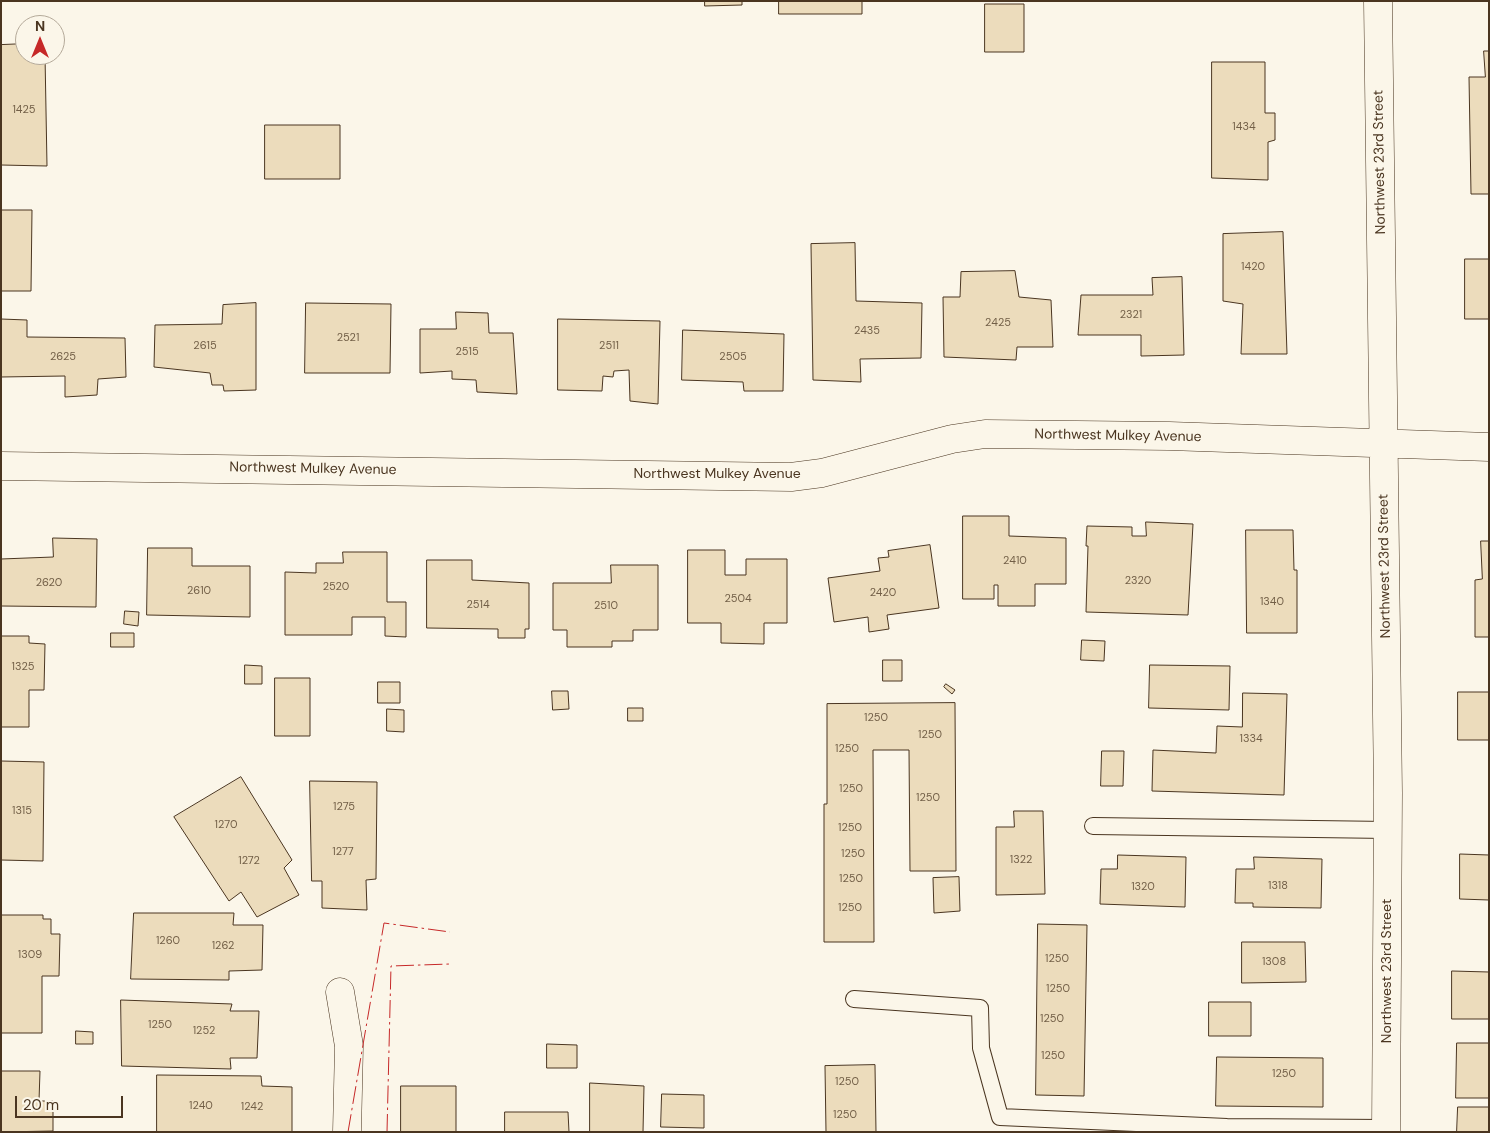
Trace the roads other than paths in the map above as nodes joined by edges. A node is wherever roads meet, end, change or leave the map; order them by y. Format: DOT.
graph roads {
  1 [pos="1378,1"];
  2 [pos="1383,444"];
  3 [pos="1489,447"];
  4 [pos="1,466"];
  5 [pos="1093,826"];
  6 [pos="1388,830"];
  7 [pos="340,992"];
  8 [pos="854,999"];
  9 [pos="1386,1130"];
  10 [pos="347,1132"];
  1 -- 2 [label="street, Northwest 23rd Street"];
  2 -- 3 [label="street, Northwest Mulkey Avenue"];
  2 -- 4 [label="street, Northwest Mulkey Avenue"];
  2 -- 6 [label="street, Northwest 23rd Street"];
  5 -- 6 [label="lane"];
  6 -- 9 [label="street, Northwest 23rd Street"];
  7 -- 10 [label="street"];
  8 -- 9 [label="lane"];
}
